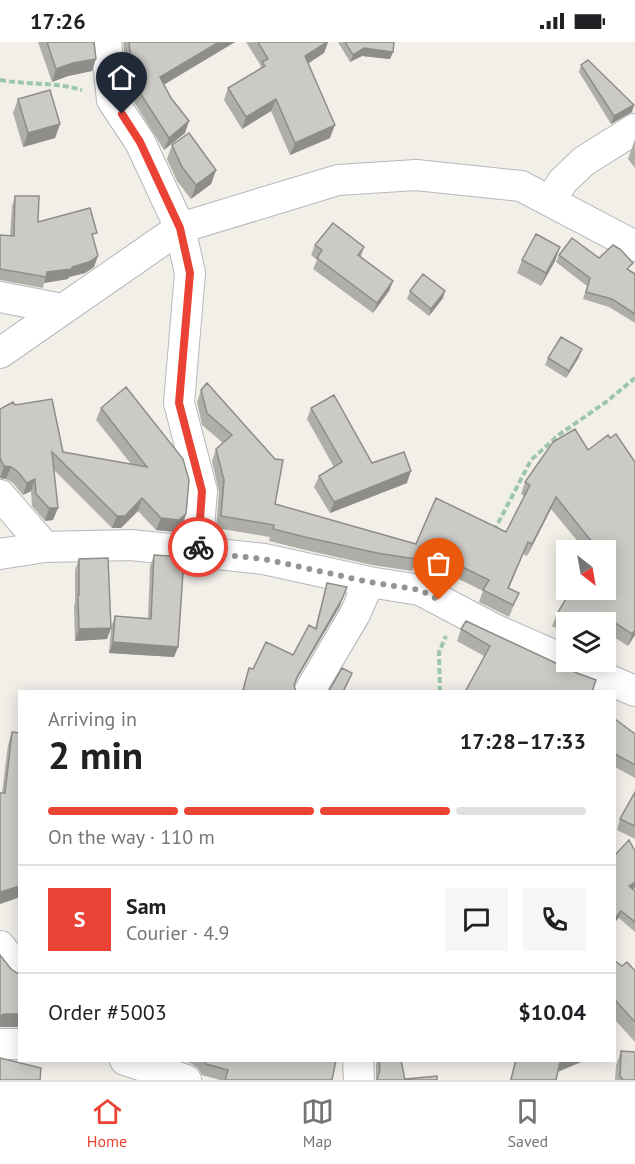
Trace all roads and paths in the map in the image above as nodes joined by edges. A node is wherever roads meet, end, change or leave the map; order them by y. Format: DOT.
graph roads {
  1 [pos="106,42"];
  2 [pos="0,80"];
  3 [pos="112,100"];
  4 [pos="635,129"];
  5 [pos="550,201"];
  6 [pos="180,228"];
  7 [pos="635,246"];
  8 [pos="0,297"];
  9 [pos="62,309"];
  10 [pos="0,353"];
  11 [pos="635,378"];
  12 [pos="0,495"];
  13 [pos="492,536"];
  14 [pos="45,547"];
  15 [pos="197,552"];
  16 [pos="0,554"];
  17 [pos="369,582"];
  18 [pos="458,610"];
  19 [pos="556,657"];
  20 [pos="590,672"];
  21 [pos="310,690"];
  22 [pos="440,690"];
  23 [pos="635,692"];
  24 [pos="0,946"];
  25 [pos="18,968"];
  26 [pos="0,1044"];
  27 [pos="18,1044"];
  28 [pos="131,1062"];
  29 [pos="358,1062"];
  30 [pos="186,1080"];
  31 [pos="359,1080"];
  1 -- 3 [label="street"];
  2 -- 3 [label="path"];
  3 -- 6 [label="street"];
  4 -- 5 [label="street"];
  5 -- 6 [label="street"];
  5 -- 7 [label="street"];
  6 -- 9 [label="street"];
  6 -- 15 [label="street"];
  8 -- 9 [label="street"];
  9 -- 10 [label="street"];
  11 -- 13 [label="path"];
  12 -- 14 [label="street"];
  14 -- 15 [label="street"];
  14 -- 16 [label="street"];
  15 -- 17 [label="street"];
  17 -- 18 [label="street"];
  17 -- 21 [label="street"];
  18 -- 19 [label="street"];
  18 -- 22 [label="path"];
  20 -- 23 [label="street"];
  24 -- 25 [label="street"];
  26 -- 27 [label="street"];
  28 -- 30 [label="street"];
  29 -- 31 [label="street"];
}
